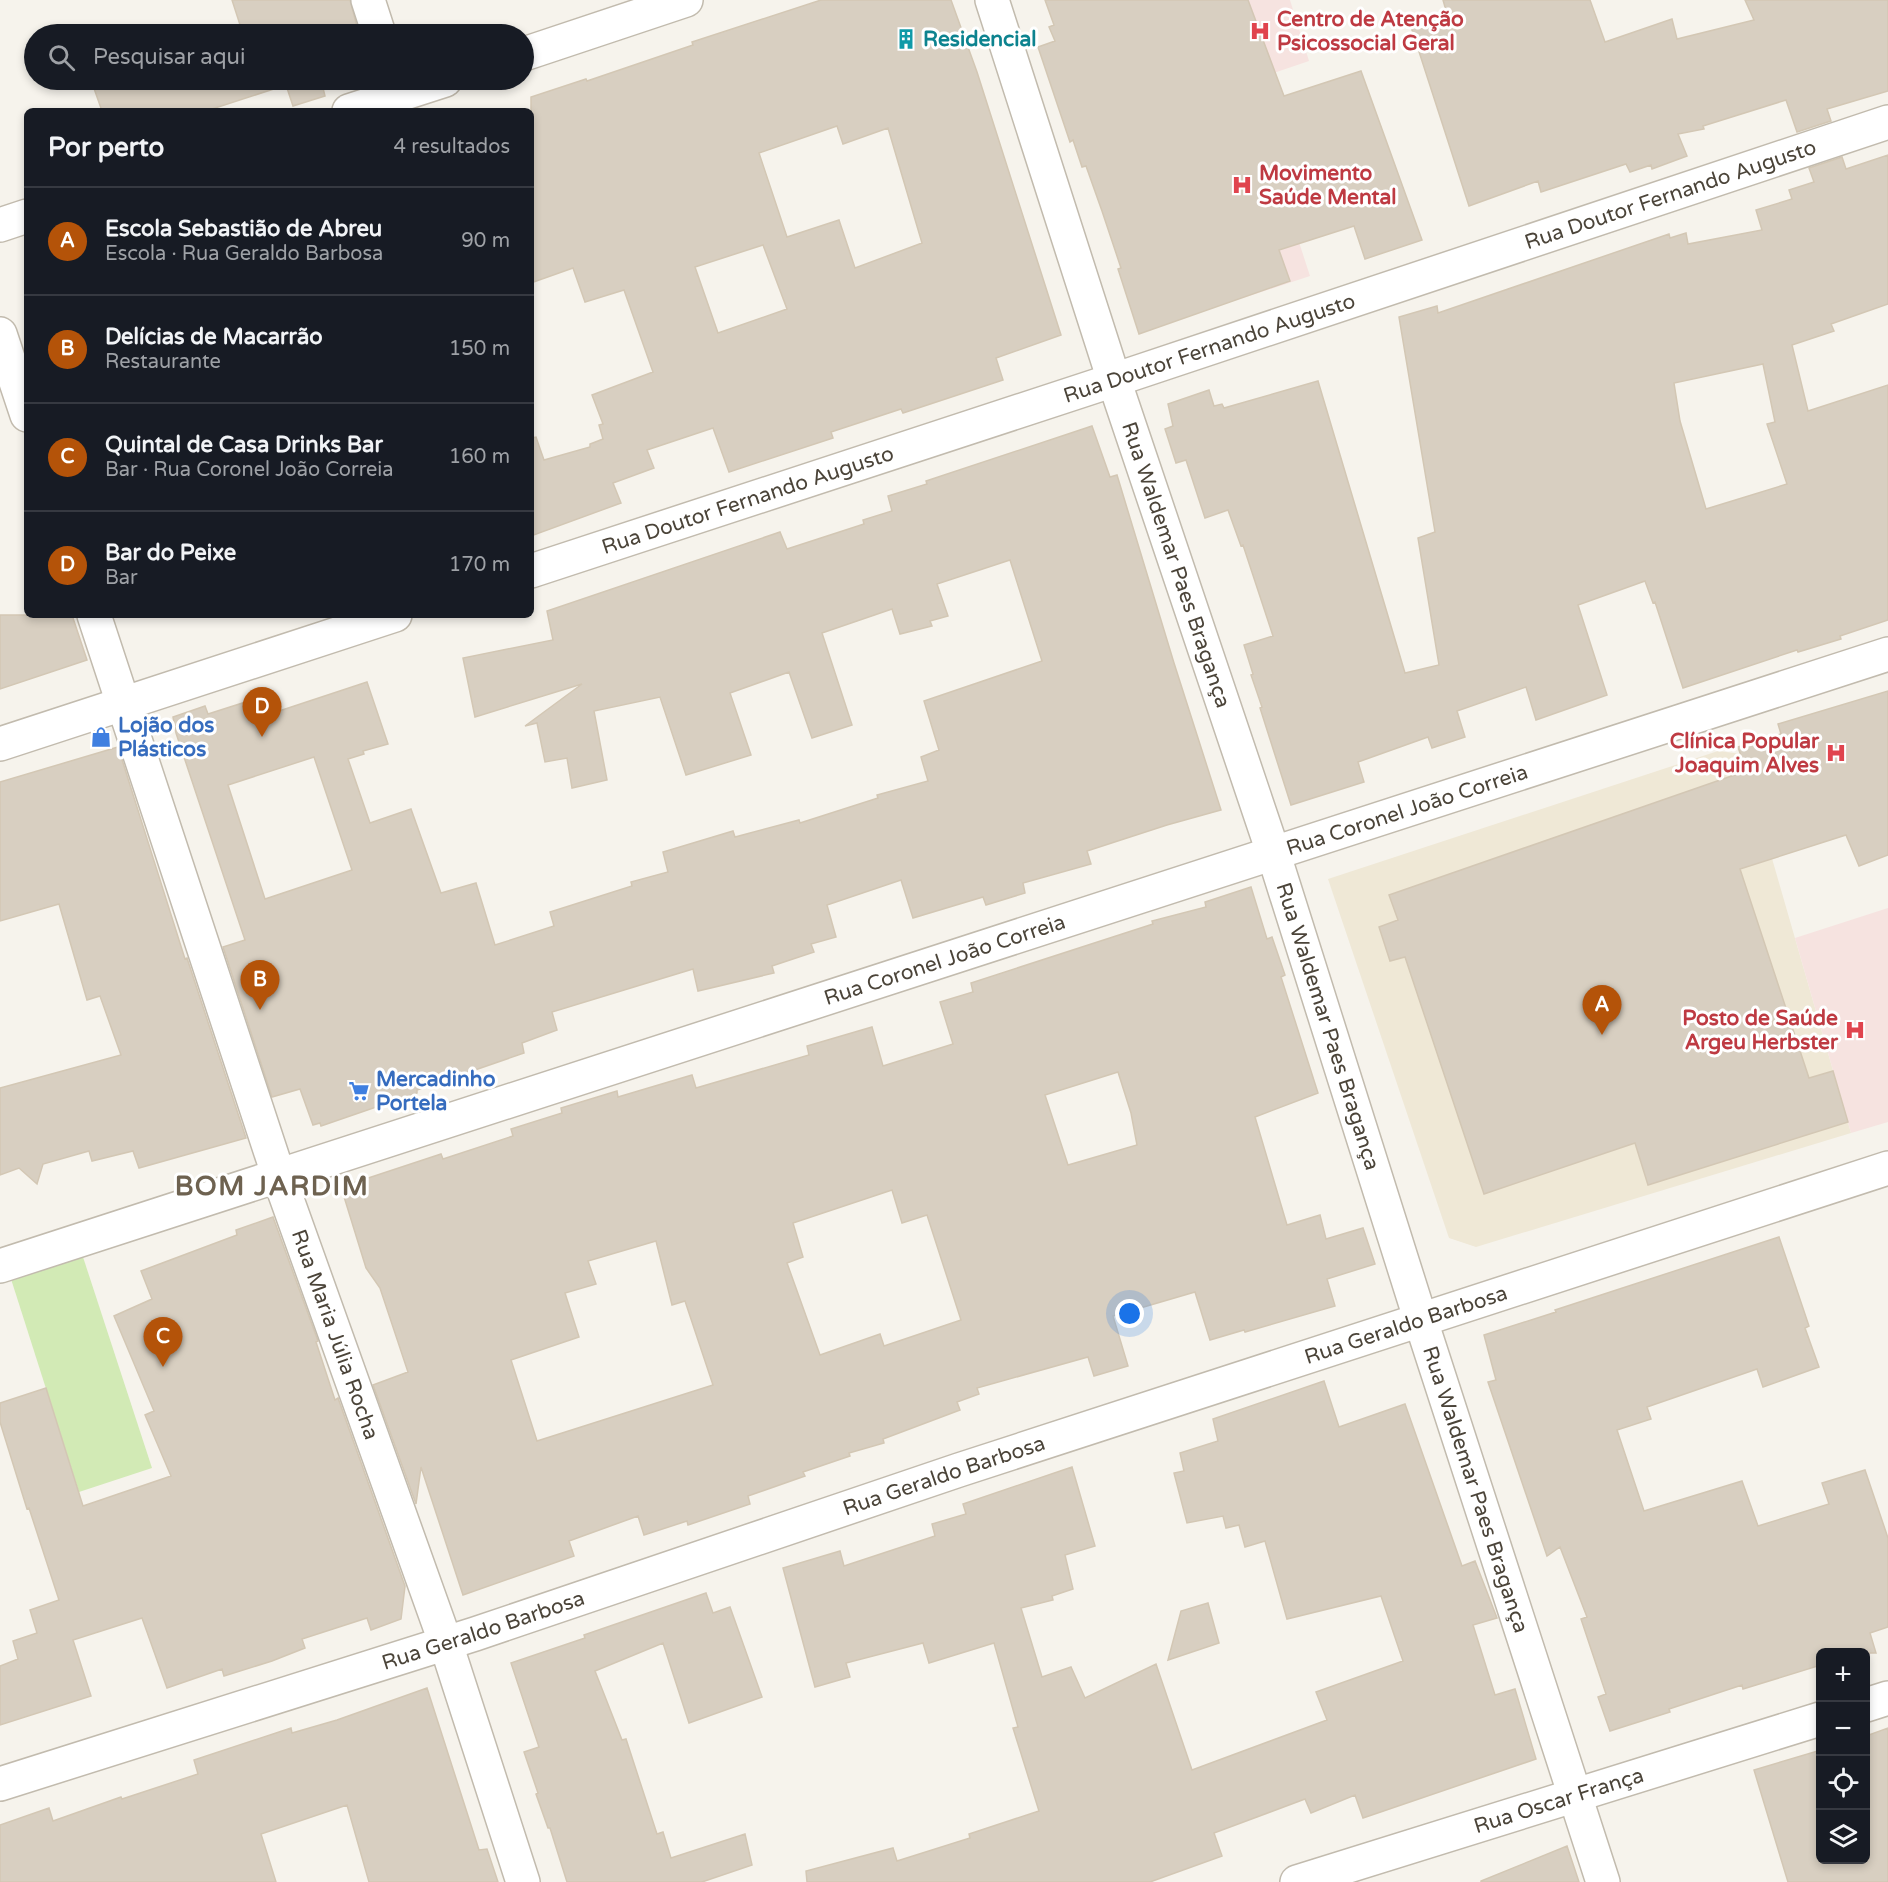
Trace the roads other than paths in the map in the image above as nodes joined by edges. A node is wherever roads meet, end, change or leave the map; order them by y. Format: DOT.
graph roads {
  1 [pos="368,0"];
  2 [pos="686,0"];
  3 [pos="992,0"];
  4 [pos="376,24"];
  5 [pos="534,51"];
  6 [pos="389,90"];
  7 [pos="355,108"];
  8 [pos="1888,122"];
  9 [pos="24,217"];
  10 [pos="0,225"];
  11 [pos="0,334"];
  12 [pos="1114,381"];
  13 [pos="24,406"];
  14 [pos="534,570"];
  15 [pos="95,618"];
  16 [pos="386,618"];
  17 [pos="1888,654"];
  18 [pos="124,704"];
  19 [pos="0,744"];
  20 [pos="1273,852"];
  21 [pos="1888,1168"];
  22 [pos="279,1177"];
  23 [pos="0,1266"];
  24 [pos="1421,1321"];
  25 [pos="446,1644"];
  26 [pos="1888,1698"];
  27 [pos="1870,1704"];
  28 [pos="1816,1721"];
  29 [pos="0,1784"];
  30 [pos="1575,1794"];
  31 [pos="523,1882"];
  32 [pos="1297,1882"];
  33 [pos="1603,1882"];
  1 -- 4 [label="street"];
  2 -- 5 [label="street"];
  3 -- 12 [label="street, Rua Waldemar Paes Bragança"];
  6 -- 7 [label="street"];
  8 -- 12 [label="street, Rua Doutor Fernando Augusto"];
  9 -- 10 [label="street"];
  11 -- 13 [label="street"];
  12 -- 14 [label="street, Rua Doutor Fernando Augusto"];
  12 -- 20 [label="street, Rua Waldemar Paes Bragança"];
  15 -- 18 [label="street, Rua Maria Júlia Rocha"];
  16 -- 18 [label="street"];
  17 -- 20 [label="street, Rua Coronel João Correia"];
  18 -- 19 [label="street"];
  18 -- 22 [label="street, Rua Maria Júlia Rocha"];
  20 -- 22 [label="street, Rua Coronel João Correia"];
  20 -- 24 [label="street, Rua Waldemar Paes Bragança"];
  21 -- 24 [label="street, Rua Geraldo Barbosa"];
  22 -- 23 [label="street, Rua Coronel João Correia"];
  22 -- 25 [label="street, Rua Maria Júlia Rocha"];
  24 -- 25 [label="street, Rua Geraldo Barbosa"];
  24 -- 30 [label="street, Rua Waldemar Paes Bragança"];
  25 -- 29 [label="street, Rua Geraldo Barbosa"];
  25 -- 31 [label="street, Rua Maria Júlia Rocha"];
  26 -- 27 [label="street"];
  28 -- 30 [label="street, Rua Oscar França"];
  30 -- 32 [label="street, Rua Oscar França"];
  30 -- 33 [label="street, Rua Waldemar Paes Bragança"];
}
